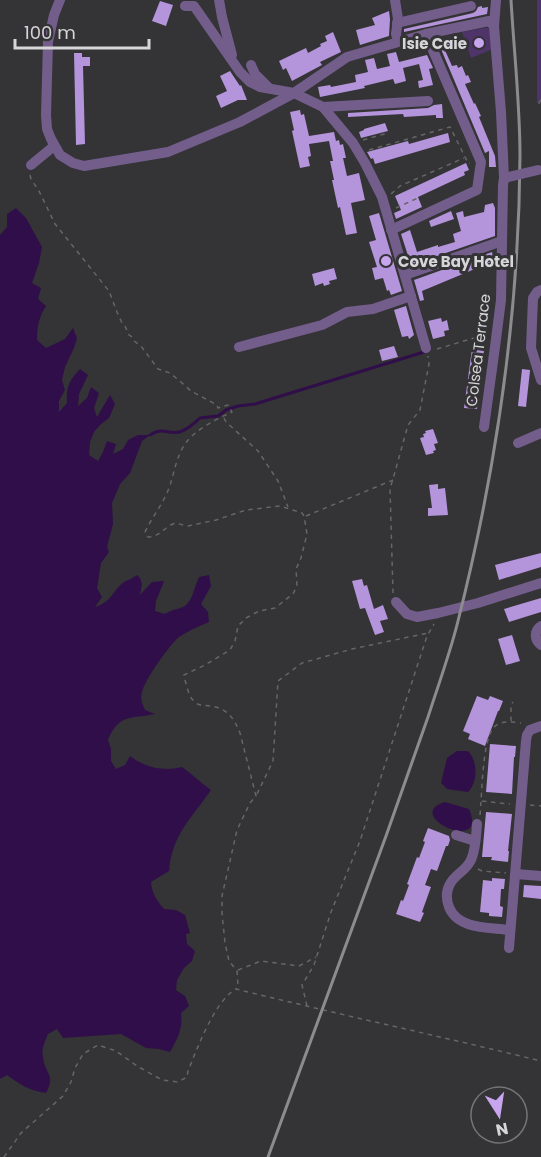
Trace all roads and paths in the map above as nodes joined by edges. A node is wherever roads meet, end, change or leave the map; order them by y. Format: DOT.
graph roads {
  1 [pos="60,0"];
  2 [pos="219,0"];
  3 [pos="394,0"];
  4 [pos="496,0"];
  5 [pos="185,6"];
  6 [pos="471,6"];
  7 [pos="397,23"];
  8 [pos="494,26"];
  9 [pos="426,34"];
  10 [pos="398,41"];
  11 [pos="233,61"];
  12 [pos="251,65"];
  13 [pos="270,89"];
  14 [pos="294,93"];
  15 [pos="422,98"];
  16 [pos="540,100"];
  17 [pos="323,107"];
  18 [pos="541,107"];
  19 [pos="388,133"];
  20 [pos="353,142"];
  21 [pos="54,146"];
  22 [pos="359,153"];
  23 [pos="465,157"];
  24 [pos="481,164"];
  25 [pos="31,165"];
  26 [pos="539,170"];
  27 [pos="504,178"];
  28 [pos="382,197"];
  29 [pos="420,197"];
  30 [pos="386,212"];
  31 [pos="392,230"];
  32 [pos="502,241"];
  33 [pos="405,275"];
  34 [pos="541,290"];
  35 [pos="411,296"];
  36 [pos="497,337"];
  37 [pos="240,347"];
  38 [pos="426,348"];
  39 [pos="541,380"];
  40 [pos="223,417"];
  41 [pos="484,427"];
  42 [pos="541,433"];
  43 [pos="519,443"];
  44 [pos="393,479"];
  45 [pos="289,509"];
  46 [pos="304,516"];
  47 [pos="541,583"];
  48 [pos="396,602"];
  49 [pos="440,613"];
  50 [pos="541,626"];
  51 [pos="429,633"];
  52 [pos="541,645"];
  53 [pos="513,702"];
  54 [pos="511,722"];
  55 [pos="536,728"];
  56 [pos="256,796"];
  57 [pos="477,824"];
  58 [pos="456,835"];
  59 [pos="475,841"];
  60 [pos="470,864"];
  61 [pos="516,874"];
  62 [pos="541,876"];
  63 [pos="510,930"];
  64 [pos="509,948"];
  65 [pos="317,957"];
  66 [pos="237,971"];
  67 [pos="236,989"];
  68 [pos="307,1007"];
  69 [pos="541,1061"];
  70 [pos="4,1157"];
  1 -- 21 [label="street"];
  2 -- 11 [label="street"];
  3 -- 7 [label="street"];
  4 -- 8 [label="street, Colsea Terrace"];
  5 -- 11 [label="street"];
  6 -- 7 [label="street"];
  7 -- 10 [label="street"];
  8 -- 9 [label="street"];
  8 -- 27 [label="street, Colsea Terrace"];
  9 -- 10 [label="street"];
  9 -- 24 [label="street"];
  10 -- 14 [label="street"];
  11 -- 13 [label="street"];
  12 -- 13 [label="street"];
  13 -- 14 [label="street"];
  14 -- 17 [label="street"];
  14 -- 21 [label="street"];
  15 -- 17 [label="street"];
  16 -- 18 [label="path"];
  17 -- 20 [label="street"];
  19 -- 20 [label="path"];
  20 -- 22 [label="street"];
  21 -- 25 [label="street"];
  22 -- 23 [label="path"];
  22 -- 28 [label="street"];
  23 -- 24 [label="path"];
  23 -- 28 [label="path"];
  24 -- 31 [label="street"];
  25 -- 40 [label="path"];
  26 -- 27 [label="street, bridge"];
  27 -- 32 [label="street, Colsea Terrace"];
  28 -- 30 [label="street"];
  29 -- 30 [label="path"];
  30 -- 31 [label="street"];
  31 -- 33 [label="street"];
  32 -- 33 [label="street"];
  32 -- 36 [label="street, Colsea Terrace"];
  33 -- 35 [label="street"];
  34 -- 39 [label="street"];
  35 -- 37 [label="street"];
  35 -- 38 [label="street"];
  36 -- 38 [label="path"];
  36 -- 41 [label="street, Colsea Terrace"];
  38 -- 44 [label="path"];
  40 -- 45 [label="path"];
  40 -- 45 [label="path"];
  42 -- 43 [label="street"];
  44 -- 46 [label="path"];
  44 -- 48 [label="path"];
  45 -- 46 [label="path"];
  46 -- 56 [label="path"];
  47 -- 49 [label="street"];
  48 -- 49 [label="street"];
  49 -- 51 [label="path"];
  50 -- 52 [label="street"];
  51 -- 56 [label="path"];
  51 -- 65 [label="path"];
  53 -- 54 [label="path"];
  54 -- 55 [label="path"];
  54 -- 57 [label="path"];
  55 -- 61 [label="street"];
  56 -- 66 [label="path"];
  57 -- 59 [label="street"];
  58 -- 59 [label="street"];
  59 -- 60 [label="street"];
  60 -- 61 [label="path"];
  60 -- 63 [label="street"];
  61 -- 62 [label="street"];
  61 -- 63 [label="street"];
  63 -- 64 [label="street"];
  65 -- 66 [label="path"];
  65 -- 68 [label="path"];
  66 -- 67 [label="path"];
  67 -- 68 [label="path"];
  67 -- 70 [label="path"];
  68 -- 69 [label="path"];
}
